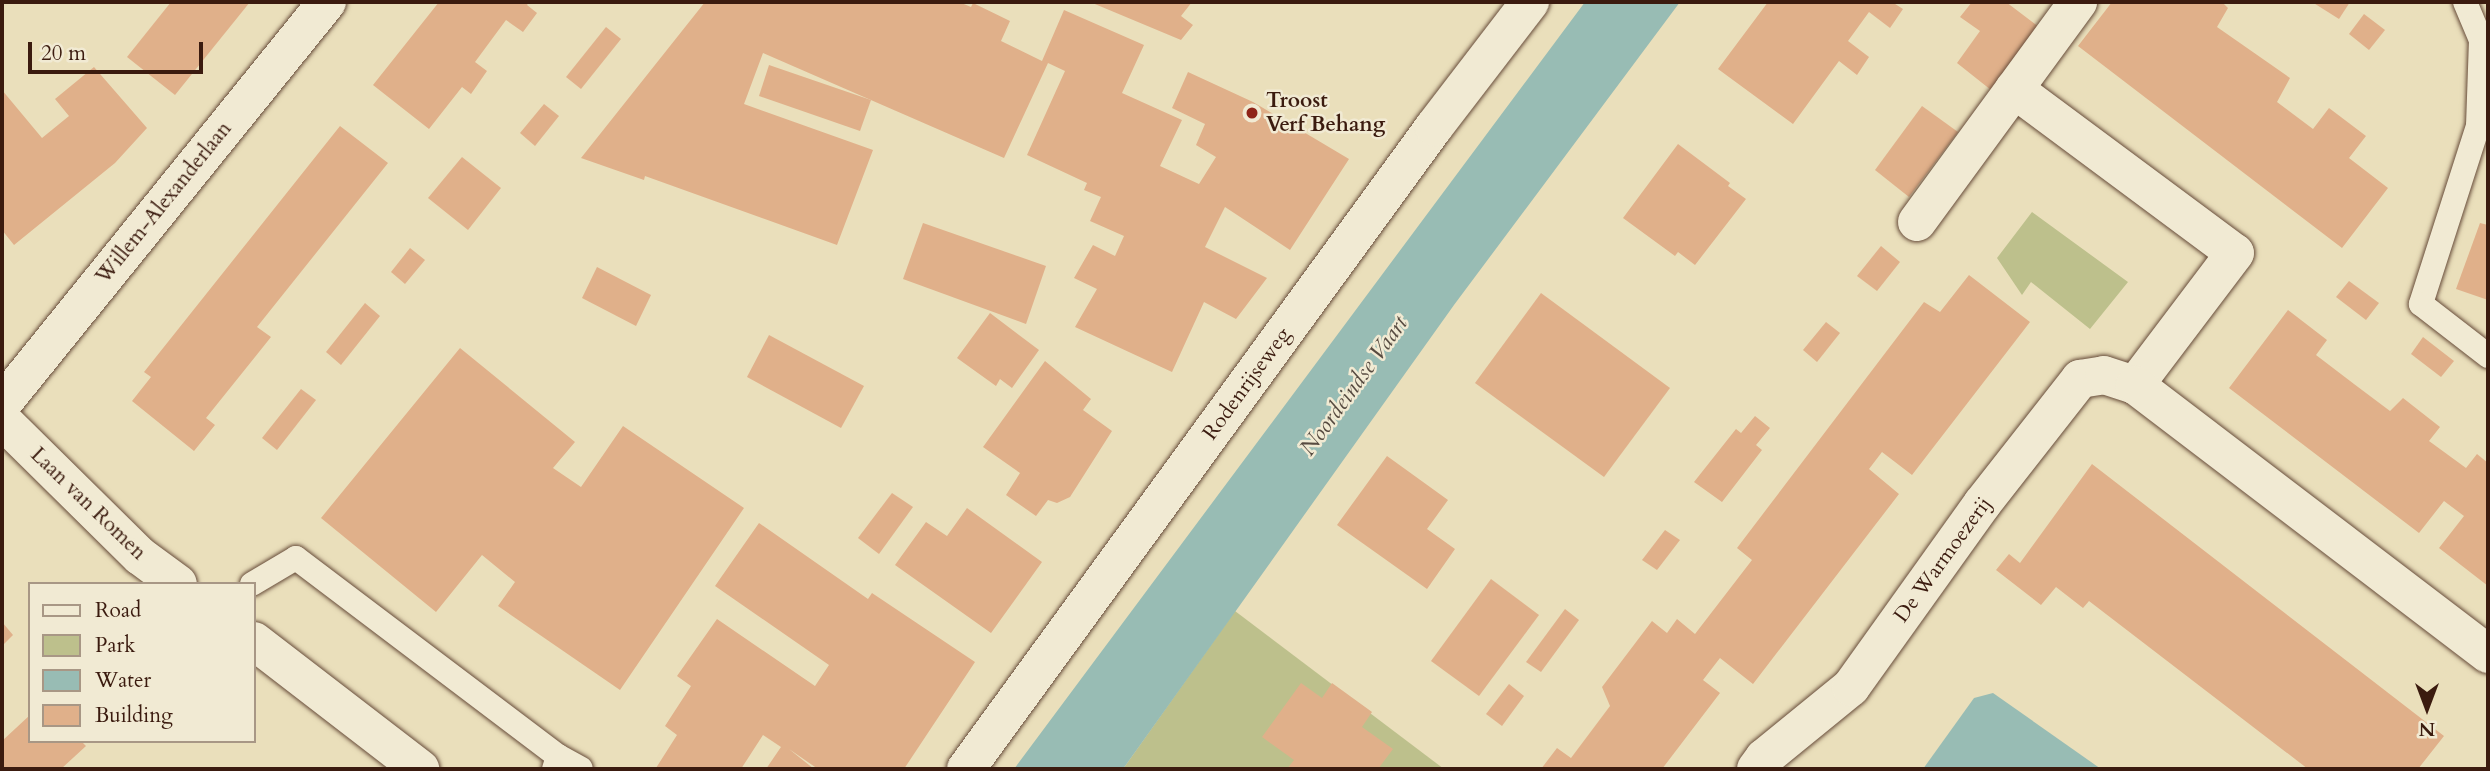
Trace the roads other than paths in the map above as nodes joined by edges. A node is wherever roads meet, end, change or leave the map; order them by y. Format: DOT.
graph roads {
  1 [pos="327,2"];
  2 [pos="1530,2"];
  3 [pos="2078,2"];
  4 [pos="2465,2"];
  5 [pos="2014,89"];
  6 [pos="1917,222"];
  7 [pos="2488,356"];
  8 [pos="2135,385"];
  9 [pos="2,404"];
  10 [pos="2,420"];
  11 [pos="174,582"];
  12 [pos="255,582"];
  13 [pos="256,644"];
  14 [pos="2488,654"];
  15 [pos="556,763"];
  16 [pos="420,769"];
  17 [pos="581,769"];
  18 [pos="967,769"];
  19 [pos="1756,769"];
  1 -- 9 [label="street, Willem-Alexanderlaan"];
  2 -- 18 [label="street, Rodenrijseweg"];
  3 -- 5 [label="street"];
  4 -- 7 [label="lane"];
  5 -- 6 [label="street"];
  5 -- 8 [label="street"];
  8 -- 14 [label="street, De Warmoezerij"];
  8 -- 19 [label="street, De Warmoezerij"];
  10 -- 11 [label="street, Laan van Romen"];
  12 -- 15 [label="lane"];
  13 -- 16 [label="street"];
  15 -- 17 [label="lane"];
}
